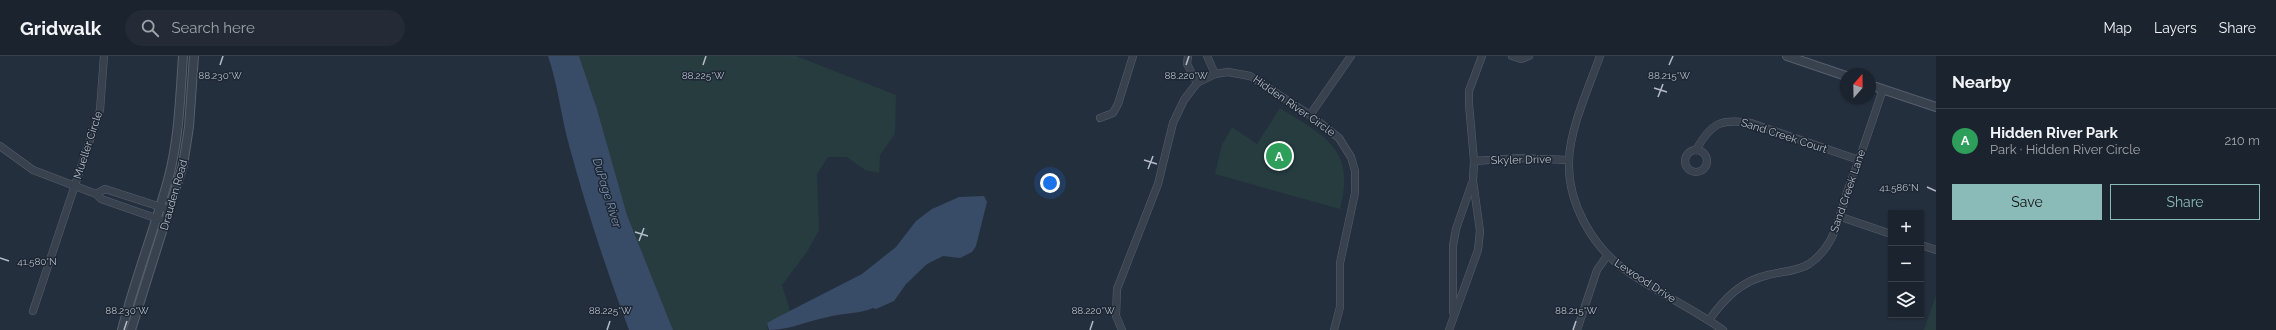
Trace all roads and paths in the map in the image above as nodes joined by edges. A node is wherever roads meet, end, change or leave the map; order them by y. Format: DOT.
graph roads {
  1 [pos="104,56"];
  2 [pos="182,56"];
  3 [pos="194,56"];
  4 [pos="1133,56"];
  5 [pos="1188,56"];
  6 [pos="1207,56"];
  7 [pos="1351,56"];
  8 [pos="1482,56"];
  9 [pos="1512,56"];
  10 [pos="1529,56"];
  11 [pos="1600,56"];
  12 [pos="1790,56"];
  13 [pos="1215,74"];
  14 [pos="1840,74"];
  15 [pos="1197,83"];
  16 [pos="1876,87"];
  17 [pos="1883,89"];
  18 [pos="1936,107"];
  19 [pos="1310,115"];
  20 [pos="1100,118"];
  21 [pos="0,146"];
  22 [pos="1696,150"];
  23 [pos="1569,160"];
  24 [pos="1859,160"];
  25 [pos="1474,161"];
  26 [pos="1473,181"];
  27 [pos="75,186"];
  28 [pos="96,194"];
  29 [pos="160,207"];
  30 [pos="170,210"];
  31 [pos="1841,217"];
  32 [pos="156,218"];
  33 [pos="167,222"];
  34 [pos="1888,233"];
  35 [pos="1924,246"];
  36 [pos="1936,250"];
  37 [pos="1608,256"];
  38 [pos="33,311"];
  39 [pos="1453,318"];
  40 [pos="1709,320"];
  41 [pos="122,330"];
  42 [pos="131,330"];
  43 [pos="1122,330"];
  44 [pos="1334,330"];
  45 [pos="1449,330"];
  46 [pos="1577,330"];
  47 [pos="1723,330"];
  1 -- 27 [label="street, Mueller Circle"];
  2 -- 29 [label="street, Drauden Road"];
  3 -- 30 [label="street, Drauden Road"];
  4 -- 20 [label="street"];
  5 -- 15 [label="street"];
  6 -- 13 [label="street"];
  7 -- 19 [label="street"];
  8 -- 25 [label="street"];
  9 -- 10 [label="street"];
  11 -- 23 [label="street, Lewood Drive"];
  12 -- 14 [label="street"];
  13 -- 15 [label="street, Hidden River Circle"];
  13 -- 19 [label="street, Hidden River Circle"];
  15 -- 43 [label="street, Hidden River Circle"];
  16 -- 17 [label="street"];
  17 -- 18 [label="street"];
  17 -- 24 [label="street, Sand Creek Lane"];
  19 -- 44 [label="street, Hidden River Circle"];
  21 -- 27 [label="street"];
  22 -- 24 [label="street, Sand Creek Court"];
  23 -- 25 [label="street, Skyler Drive"];
  23 -- 37 [label="street, Lewood Drive"];
  24 -- 31 [label="street, Sand Creek Lane"];
  25 -- 26 [label="street"];
  26 -- 39 [label="street"];
  26 -- 39 [label="street"];
  27 -- 28 [label="street"];
  27 -- 38 [label="street, Mueller Circle"];
  28 -- 29 [label="street"];
  28 -- 32 [label="street"];
  29 -- 30 [label="street"];
  29 -- 32 [label="street, Drauden Road"];
  30 -- 33 [label="street, Drauden Road"];
  31 -- 34 [label="street"];
  31 -- 40 [label="street, Sand Creek Lane"];
  32 -- 33 [label="street"];
  32 -- 41 [label="street, Drauden Road"];
  33 -- 42 [label="street, Drauden Road"];
  35 -- 36 [label="street"];
  37 -- 40 [label="street, Lewood Drive"];
  37 -- 46 [label="street"];
  39 -- 45 [label="street"];
  40 -- 47 [label="street, Lewood Drive"];
}
